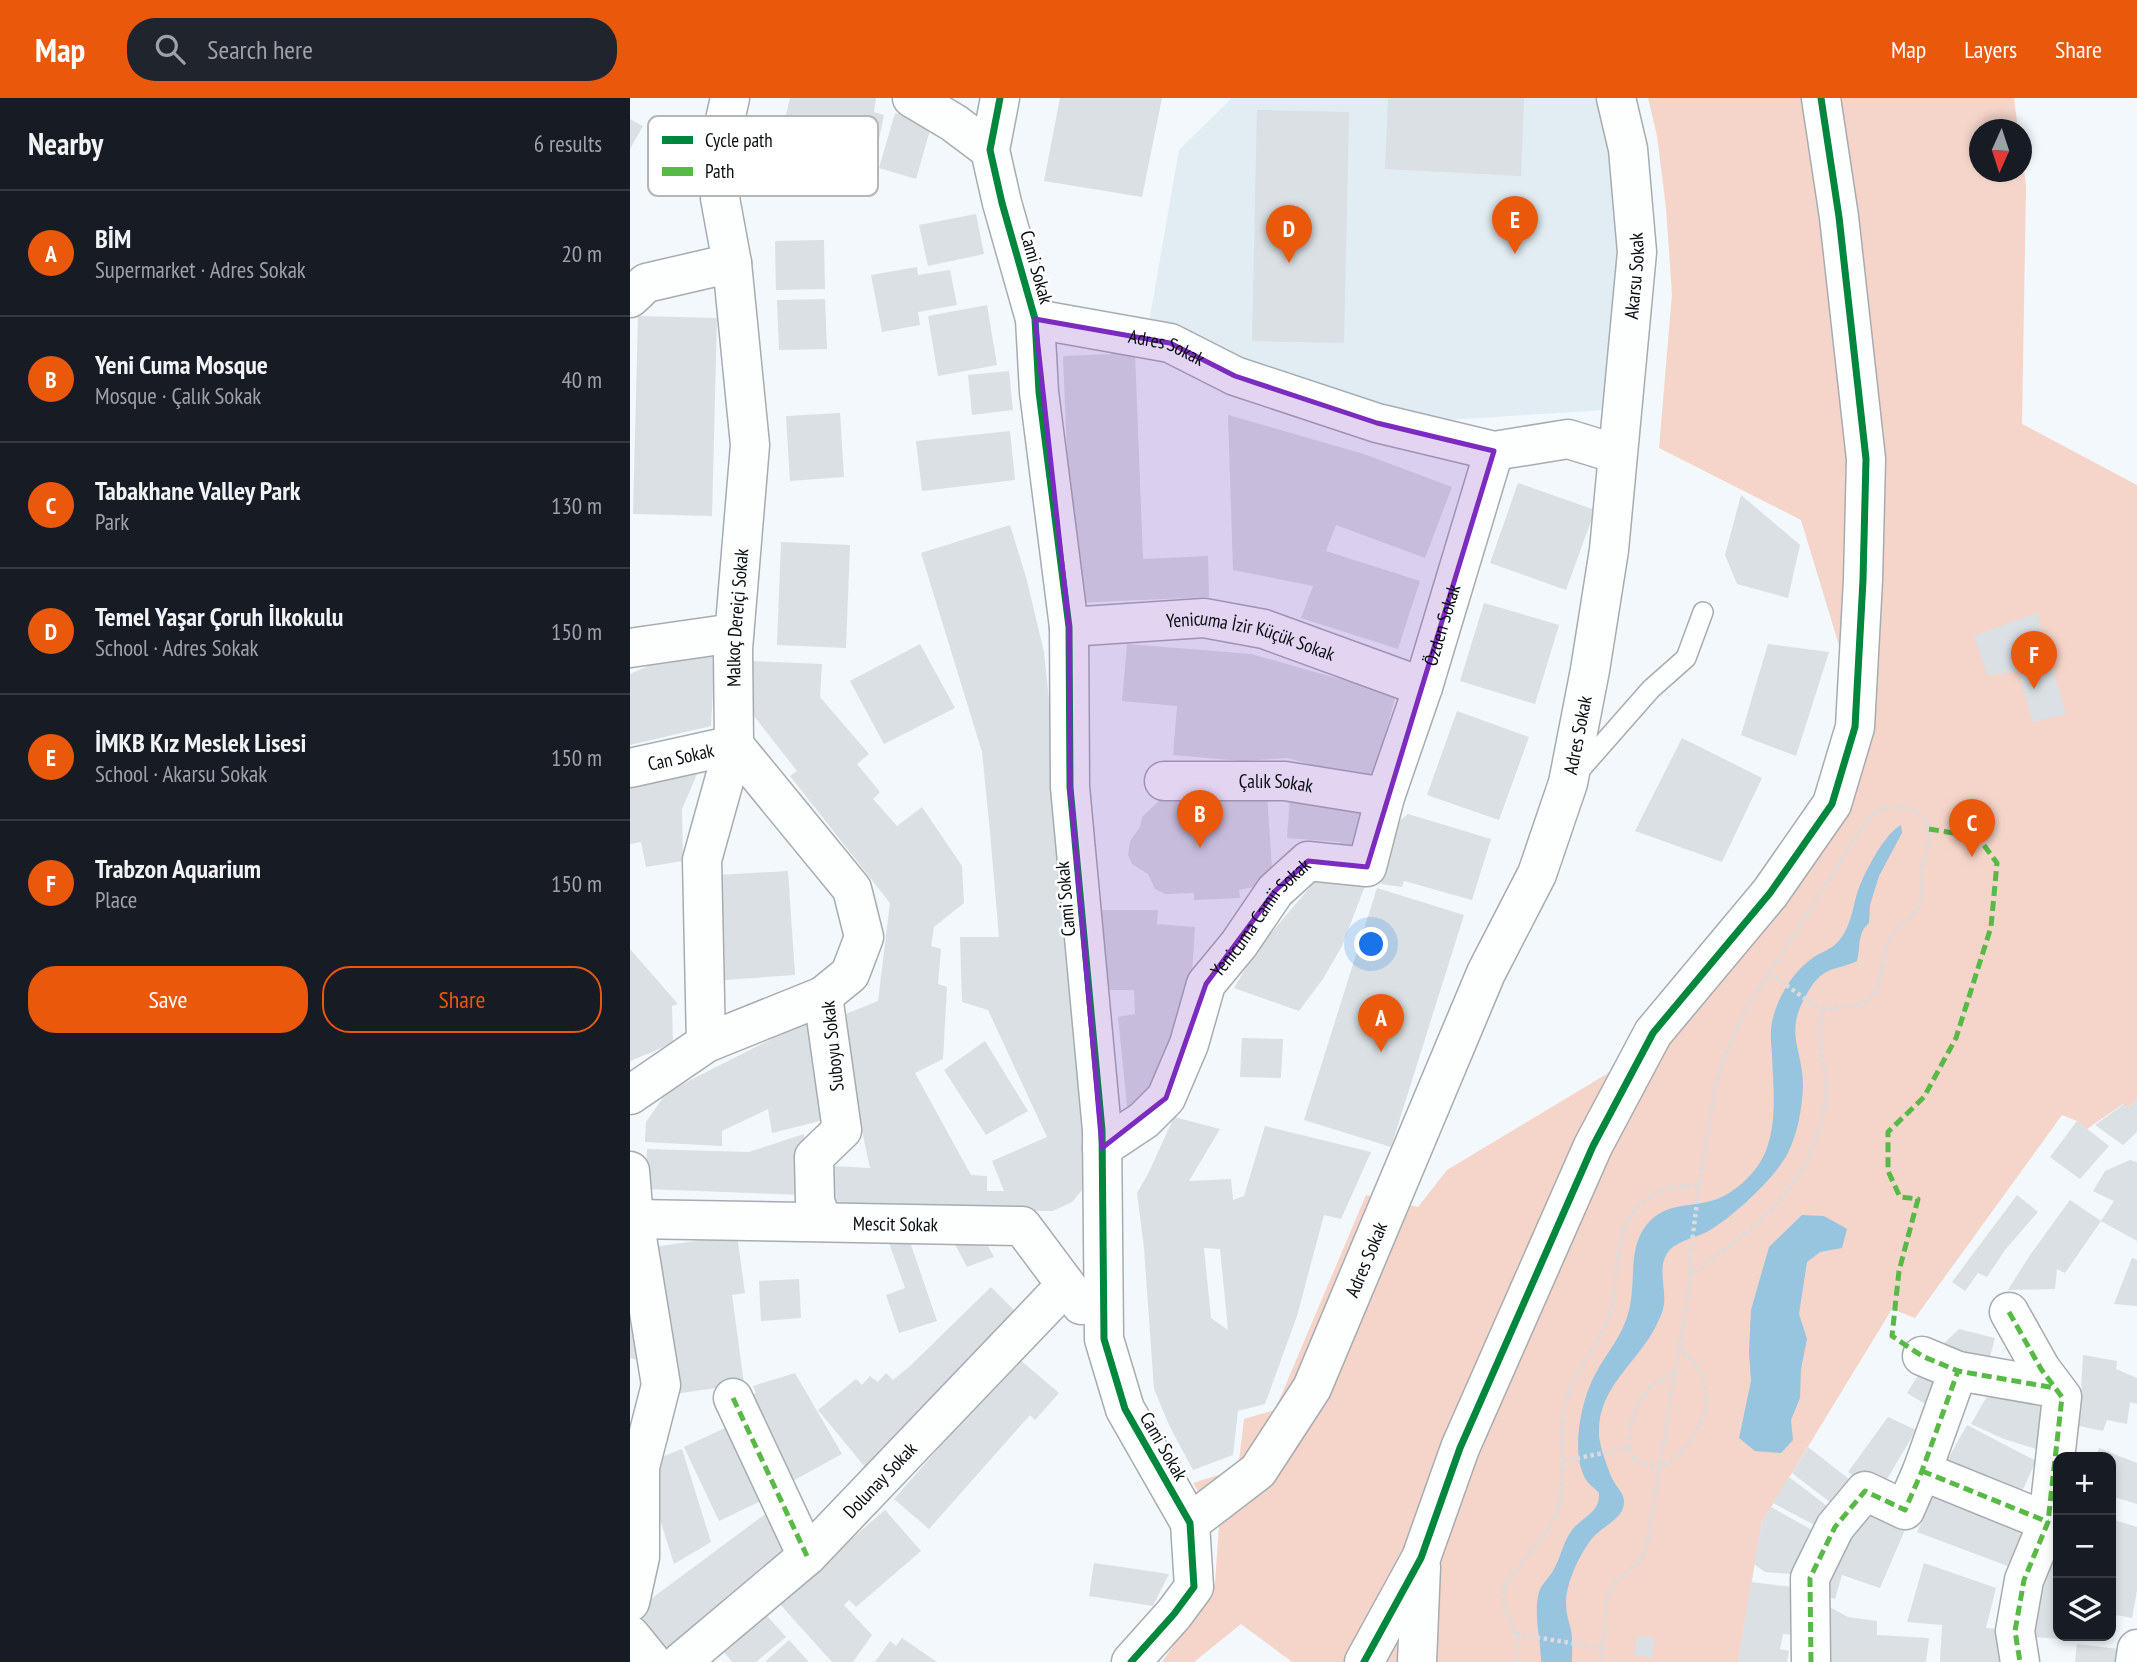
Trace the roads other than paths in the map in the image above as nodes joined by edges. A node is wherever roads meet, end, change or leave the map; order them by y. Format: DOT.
graph roads {
  1 [pos="730,98"];
  2 [pos="912,98"];
  3 [pos="1000,98"];
  4 [pos="1616,98"];
  5 [pos="1821,98"];
  6 [pos="726,116"];
  7 [pos="990,150"];
  8 [pos="720,196"];
  9 [pos="732,263"];
  10 [pos="630,298"];
  11 [pos="1035,319"];
  12 [pos="1494,451"];
  13 [pos="1617,454"];
  14 [pos="1703,612"];
  15 [pos="1069,627"];
  16 [pos="734,633"];
  17 [pos="630,648"];
  18 [pos="1423,687"];
  19 [pos="734,745"];
  20 [pos="630,768"];
  21 [pos="1164,781"];
  22 [pos="1568,783"];
  23 [pos="1385,797"];
  24 [pos="823,996"];
  25 [pos="706,1043"];
  26 [pos="630,1096"];
  27 [pos="1102,1148"];
  28 [pos="630,1171"];
  29 [pos="632,1220"];
  30 [pos="823,1222"];
  31 [pos="1065,1286"];
  32 [pos="2009,1312"];
  33 [pos="1104,1339"];
  34 [pos="1922,1356"];
  35 [pos="1958,1371"];
  36 [pos="2055,1388"];
  37 [pos="733,1398"];
  38 [pos="1922,1471"];
  39 [pos="2048,1522"];
  40 [pos="1190,1523"];
  41 [pos="807,1556"];
  42 [pos="1421,1558"];
  43 [pos="630,1602"];
  44 [pos="630,1635"];
  45 [pos="2137,1649"];
  46 [pos="652,1662"];
  47 [pos="681,1662"];
  48 [pos="1131,1662"];
  49 [pos="1364,1662"];
  50 [pos="1417,1662"];
  51 [pos="1811,1662"];
  52 [pos="2020,1662"];
  53 [pos="2135,1662"];
  1 -- 6 [label="street, Malkoç Dereiçi Sokak"];
  2 -- 7 [label="street"];
  3 -- 7 [label="street, Cami Sokak"];
  4 -- 13 [label="street, Akarsu Sokak"];
  5 -- 42 [label="street"];
  7 -- 11 [label="street, Cami Sokak"];
  8 -- 9 [label="street, Malkoç Dereiçi Sokak"];
  9 -- 10 [label="street"];
  9 -- 16 [label="street, Malkoç Dereiçi Sokak"];
  11 -- 12 [label="street, Adres Sokak"];
  11 -- 15 [label="street, Cami Sokak"];
  12 -- 13 [label="street, Adres Sokak"];
  12 -- 18 [label="street, Özden Sokak"];
  13 -- 22 [label="street, Adres Sokak"];
  14 -- 22 [label="lane"];
  15 -- 18 [label="street, Yenicuma İzir Küçük Sokak"];
  15 -- 27 [label="street, Cami Sokak"];
  16 -- 17 [label="street"];
  16 -- 19 [label="street, Malkoç Dereiçi Sokak"];
  18 -- 23 [label="street, Özden Sokak"];
  19 -- 20 [label="street, Can Sokak"];
  19 -- 24 [label="street, Suboyu Sokak"];
  19 -- 25 [label="street, Malkoç Dereiçi Sokak"];
  21 -- 23 [label="street, Çalık Sokak"];
  22 -- 40 [label="street, Adres Sokak"];
  23 -- 27 [label="street, Yenicuma Camii Sokak"];
  24 -- 25 [label="street"];
  24 -- 30 [label="street, Suboyu Sokak"];
  25 -- 26 [label="street"];
  27 -- 33 [label="street, Cami Sokak"];
  28 -- 29 [label="street"];
  29 -- 30 [label="street, Mescit Sokak"];
  29 -- 43 [label="street"];
  30 -- 31 [label="street, Mescit Sokak"];
  31 -- 33 [label="street, Mescit Sokak"];
  31 -- 41 [label="street, Dolunay Sokak"];
  32 -- 36 [label="street"];
  33 -- 40 [label="street, Cami Sokak"];
  34 -- 35 [label="street"];
  35 -- 36 [label="street"];
  35 -- 38 [label="street"];
  36 -- 39 [label="street"];
  37 -- 41 [label="street"];
  38 -- 39 [label="street"];
  38 -- 51 [label="street"];
  39 -- 52 [label="street"];
  40 -- 48 [label="street, Cami Sokak"];
  41 -- 47 [label="street, Dolunay Sokak"];
  42 -- 49 [label="street"];
  42 -- 50 [label="street"];
  44 -- 46 [label="street"];
  45 -- 53 [label="street"];
}
